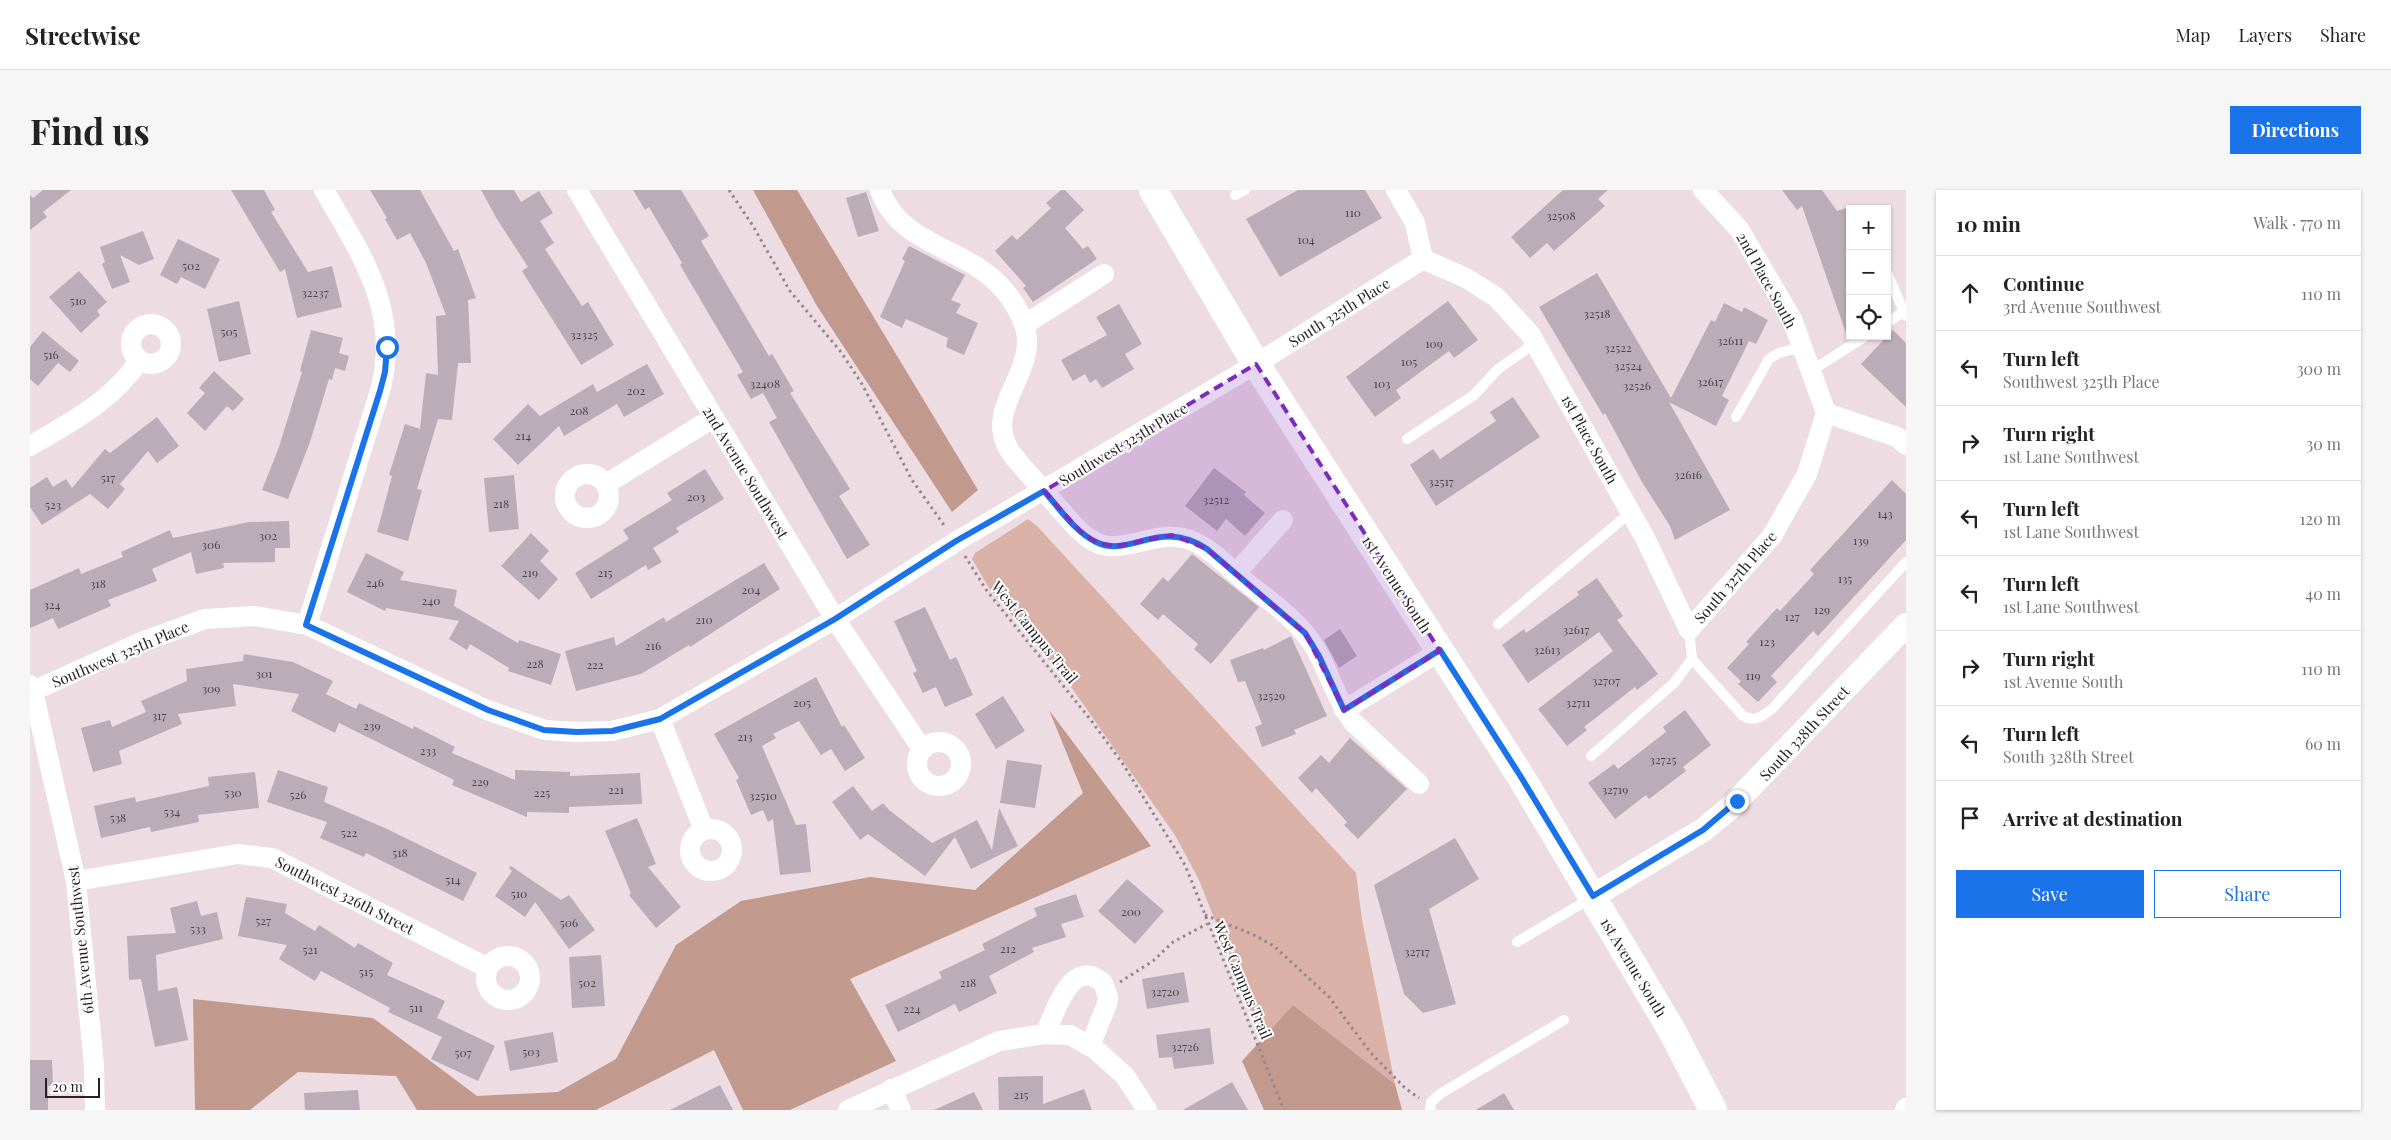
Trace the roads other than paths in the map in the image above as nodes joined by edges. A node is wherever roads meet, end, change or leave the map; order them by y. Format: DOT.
graph roads {
  1 [pos="324,190"];
  2 [pos="577,190"];
  3 [pos="880,190"];
  4 [pos="1153,190"];
  5 [pos="1396,190"];
  6 [pos="1703,190"];
  7 [pos="1423,259"];
  8 [pos="1104,274"];
  9 [pos="1891,282"];
  10 [pos="1905,314"];
  11 [pos="1891,320"];
  12 [pos="1024,325"];
  13 [pos="1860,340"];
  14 [pos="1535,343"];
  15 [pos="1802,347"];
  16 [pos="139,361"];
  17 [pos="1256,364"];
  18 [pos="1811,371"];
  19 [pos="1826,413"];
  20 [pos="1736,417"];
  21 [pos="713,418"];
  22 [pos="1407,439"];
  23 [pos="1906,445"];
  24 [pos="30,446"];
  25 [pos="606,484"];
  26 [pos="1044,491"];
  27 [pos="1631,512"];
  28 [pos="1283,520"];
  29 [pos="1906,562"];
  30 [pos="1236,573"];
  31 [pos="835,619"];
  32 [pos="1498,624"];
  33 [pos="306,625"];
  34 [pos="1906,625"];
  35 [pos="1689,630"];
  36 [pos="1440,650"];
  37 [pos="1692,660"];
  38 [pos="32,688"];
  39 [pos="1344,710"];
  40 [pos="660,719"];
  41 [pos="922,749"];
  42 [pos="1591,756"];
  43 [pos="1419,784"];
  44 [pos="704,830"];
  45 [pos="76,881"];
  46 [pos="1593,896"];
  47 [pos="1517,942"];
  48 [pos="488,968"];
  49 [pos="1564,1020"];
  50 [pos="1045,1034"];
  51 [pos="1093,1048"];
  52 [pos="891,1089"];
  53 [pos="1430,1107"];
  54 [pos="95,1110"];
  55 [pos="848,1110"];
  56 [pos="901,1110"];
  57 [pos="1147,1110"];
  58 [pos="1713,1110"];
  1 -- 33 [label="street"];
  2 -- 21 [label="street, 2nd Avenue Southwest"];
  3 -- 12 [label="street"];
  4 -- 17 [label="main road, 1st Avenue South"];
  5 -- 7 [label="street"];
  6 -- 15 [label="street, 2nd Place South"];
  7 -- 14 [label="street, 1st Place South"];
  7 -- 17 [label="street, South 325th Place"];
  8 -- 12 [label="street"];
  9 -- 10 [label="lane"];
  10 -- 11 [label="lane"];
  12 -- 26 [label="street"];
  13 -- 18 [label="lane"];
  14 -- 22 [label="lane"];
  14 -- 27 [label="street, 1st Place South"];
  15 -- 18 [label="street, 2nd Place South"];
  15 -- 20 [label="lane"];
  16 -- 24 [label="street"];
  17 -- 26 [label="street, Southwest 325th Place"];
  17 -- 36 [label="main road, 1st Avenue South"];
  18 -- 19 [label="street, 2nd Place South"];
  19 -- 23 [label="street"];
  19 -- 35 [label="street, South 327th Place"];
  21 -- 25 [label="street"];
  21 -- 31 [label="street, 2nd Avenue Southwest"];
  26 -- 30 [label="street"];
  26 -- 31 [label="street, Southwest 325th Place"];
  27 -- 32 [label="lane"];
  27 -- 35 [label="street, 1st Place South"];
  28 -- 30 [label="street"];
  29 -- 37 [label="lane"];
  30 -- 39 [label="street"];
  31 -- 40 [label="street, Southwest 325th Place"];
  31 -- 41 [label="street, 2nd Avenue Southwest"];
  33 -- 38 [label="street, Southwest 325th Place"];
  33 -- 40 [label="street, Southwest 325th Place"];
  34 -- 46 [label="street, South 328th Street"];
  35 -- 37 [label="lane, 1st Place South"];
  36 -- 39 [label="street"];
  36 -- 46 [label="main road, 1st Avenue South"];
  37 -- 42 [label="lane"];
  38 -- 45 [label="street, 6th Avenue Southwest"];
  39 -- 43 [label="street"];
  40 -- 44 [label="street"];
  45 -- 48 [label="street, Southwest 326th Street"];
  45 -- 54 [label="street, 6th Avenue Southwest"];
  46 -- 47 [label="lane"];
  46 -- 58 [label="main road, 1st Avenue South"];
  49 -- 53 [label="lane"];
  50 -- 51 [label="street"];
  50 -- 51 [label="street"];
  50 -- 52 [label="street"];
  51 -- 57 [label="street"];
  52 -- 55 [label="street"];
  52 -- 56 [label="street"];
}
